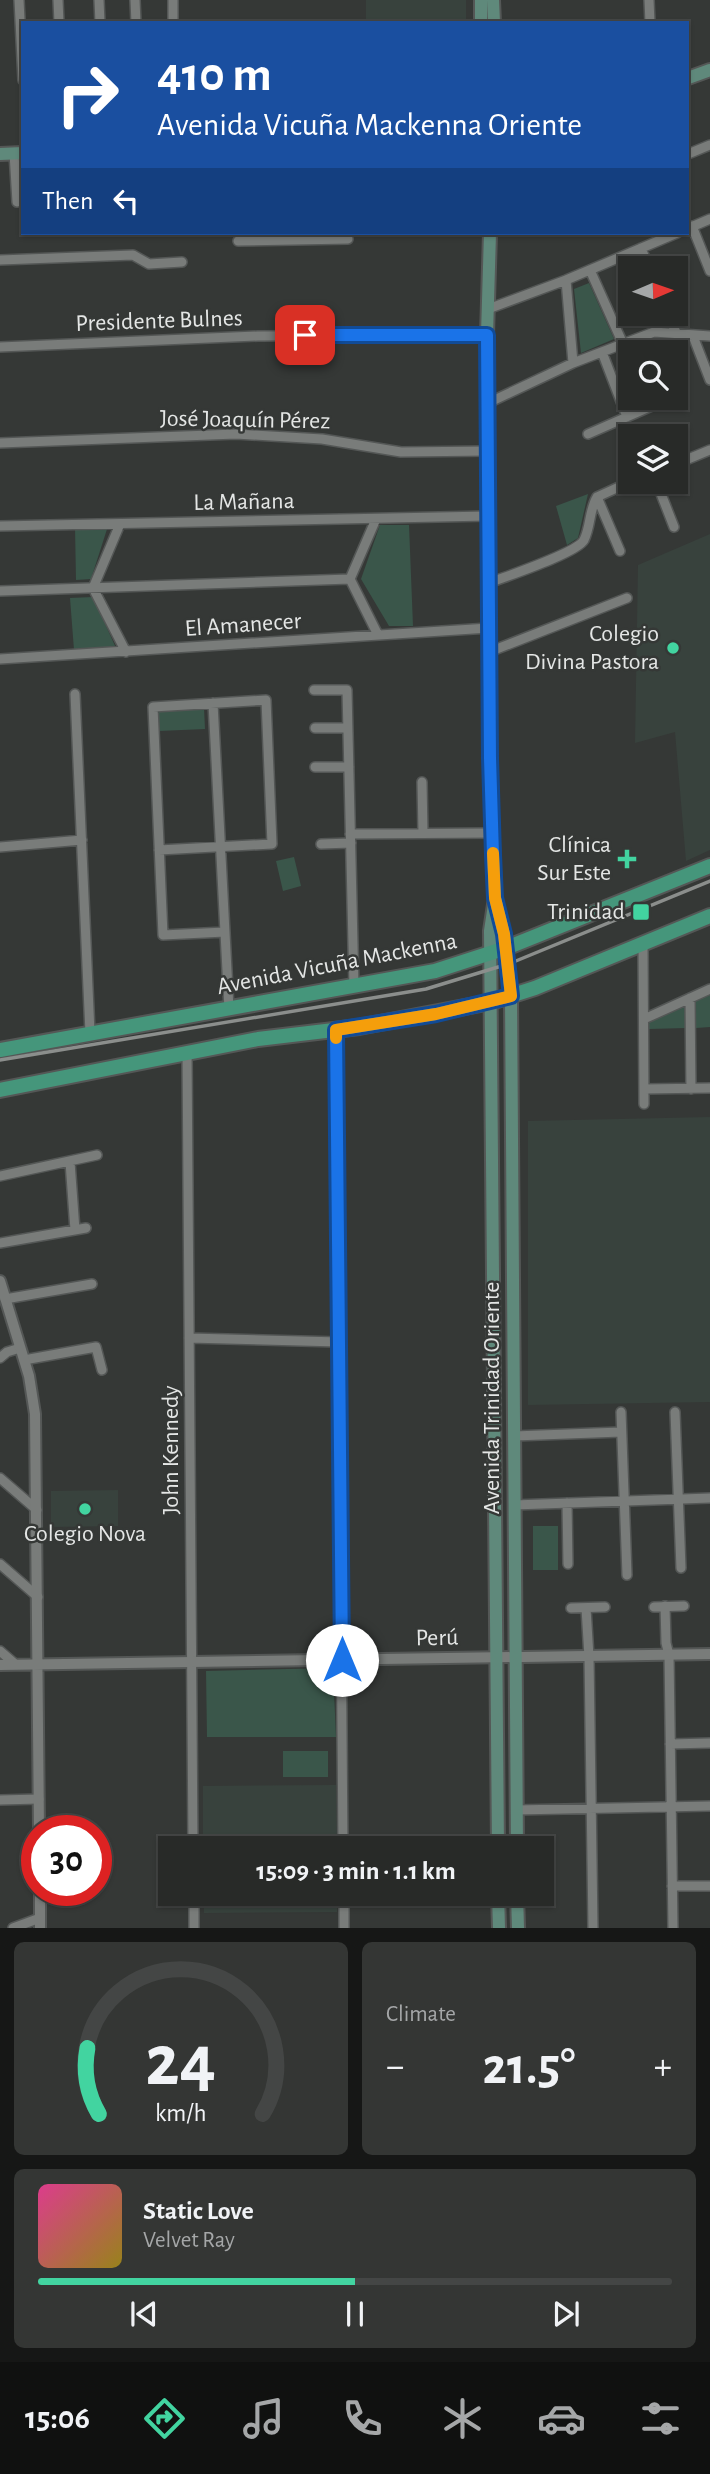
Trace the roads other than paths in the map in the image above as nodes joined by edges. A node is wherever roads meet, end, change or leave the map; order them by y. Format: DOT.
graph roads {
  1 [pos="19,0"];
  2 [pos="58,0"];
  3 [pos="99,0"];
  4 [pos="135,0"];
  5 [pos="173,0"];
  6 [pos="481,0"];
  7 [pos="494,0"];
  8 [pos="649,0"];
  9 [pos="59,21"];
  10 [pos="100,21"];
  11 [pos="136,21"];
  12 [pos="173,21"];
  13 [pos="481,21"];
  14 [pos="494,21"];
  15 [pos="650,21"];
  16 [pos="21,40"];
  17 [pos="710,71"];
  18 [pos="689,78"];
  19 [pos="710,145"];
  20 [pos="19,153"];
  21 [pos="0,154"];
  22 [pos="689,154"];
  23 [pos="17,202"];
  24 [pos="710,219"];
  25 [pos="690,227"];
  26 [pos="491,235"];
  27 [pos="672,235"];
  28 [pos="300,236"];
  29 [pos="348,239"];
  30 [pos="238,241"];
  31 [pos="640,248"];
  32 [pos="644,256"];
  33 [pos="0,260"];
  34 [pos="182,262"];
  35 [pos="590,270"];
  36 [pos="710,271"];
  37 [pos="566,280"];
  38 [pos="488,309"];
  39 [pos="673,326"];
  40 [pos="487,335"];
  41 [pos="677,335"];
  42 [pos="693,336"];
  43 [pos="710,336"];
  44 [pos="621,340"];
  45 [pos="633,340"];
  46 [pos="618,346"];
  47 [pos="0,347"];
  48 [pos="602,352"];
  49 [pos="573,363"];
  50 [pos="710,380"];
  51 [pos="488,403"];
  52 [pos="643,410"];
  53 [pos="627,417"];
  54 [pos="588,434"];
  55 [pos="0,443"];
  56 [pos="710,450"];
  57 [pos="488,451"];
  58 [pos="688,459"];
  59 [pos="618,487"];
  60 [pos="661,494"];
  61 [pos="597,497"];
  62 [pos="488,516"];
  63 [pos="376,519"];
  64 [pos="120,524"];
  65 [pos="0,526"];
  66 [pos="674,527"];
  67 [pos="620,551"];
  68 [pos="350,579"];
  69 [pos="489,583"];
  70 [pos="93,588"];
  71 [pos="0,591"];
  72 [pos="627,598"];
  73 [pos="489,628"];
  74 [pos="378,635"];
  75 [pos="126,652"];
  76 [pos="489,652"];
  77 [pos="0,659"];
  78 [pos="314,690"];
  79 [pos="75,694"];
  80 [pos="213,703"];
  81 [pos="348,727"];
  82 [pos="315,728"];
  83 [pos="315,766"];
  84 [pos="349,766"];
  85 [pos="422,782"];
  86 [pos="423,833"];
  87 [pos="492,833"];
  88 [pos="350,838"];
  89 [pos="82,840"];
  90 [pos="321,844"];
  91 [pos="220,846"];
  92 [pos="0,847"];
  93 [pos="159,850"];
  94 [pos="710,866"];
  95 [pos="495,898"];
  96 [pos="710,915"];
  97 [pos="225,932"];
  98 [pos="643,944"];
  99 [pos="506,948"];
  100 [pos="490,954"];
  101 [pos="354,986"];
  102 [pos="710,989"];
  103 [pos="511,996"];
  104 [pos="690,998"];
  105 [pos="491,1002"];
  106 [pos="229,1009"];
  107 [pos="644,1018"];
  108 [pos="336,1030"];
  109 [pos="90,1034"];
  110 [pos="0,1050"];
  111 [pos="187,1052"];
  112 [pos="691,1088"];
  113 [pos="710,1088"];
  114 [pos="0,1090"];
  115 [pos="644,1090"];
  116 [pos="644,1104"];
  117 [pos="97,1155"];
  118 [pos="70,1162"];
  119 [pos="0,1176"];
  120 [pos="86,1228"];
  121 [pos="75,1230"];
  122 [pos="0,1242"];
  123 [pos="0,1281"];
  124 [pos="92,1283"];
  125 [pos="5,1299"];
  126 [pos="189,1338"];
  127 [pos="339,1342"];
  128 [pos="20,1348"];
  129 [pos="0,1358"];
  130 [pos="24,1360"];
  131 [pos="102,1370"];
  132 [pos="621,1412"];
  133 [pos="675,1412"];
  134 [pos="621,1432"];
  135 [pos="514,1436"];
  136 [pos="0,1478"];
  137 [pos="710,1498"];
  138 [pos="678,1499"];
  139 [pos="624,1501"];
  140 [pos="567,1503"];
  141 [pos="514,1505"];
  142 [pos="37,1510"];
  143 [pos="0,1564"];
  144 [pos="568,1564"];
  145 [pos="681,1568"];
  146 [pos="627,1575"];
  147 [pos="38,1597"];
  148 [pos="654,1606"];
  149 [pos="665,1606"];
  150 [pos="684,1606"];
  151 [pos="605,1607"];
  152 [pos="571,1608"];
  153 [pos="586,1608"];
  154 [pos="0,1651"];
  155 [pos="710,1654"];
  156 [pos="669,1655"];
  157 [pos="589,1657"];
  158 [pos="496,1659"];
  159 [pos="515,1659"];
  160 [pos="342,1660"];
  161 [pos="192,1662"];
  162 [pos="38,1663"];
  163 [pos="15,1664"];
  164 [pos="0,1665"];
  165 [pos="710,1743"];
  166 [pos="670,1744"];
  167 [pos="39,1799"];
  168 [pos="0,1800"];
  169 [pos="710,1806"];
  170 [pos="671,1807"];
  171 [pos="591,1808"];
  172 [pos="516,1810"];
  173 [pos="39,1815"];
  174 [pos="194,1836"];
  175 [pos="343,1836"];
  176 [pos="498,1836"];
  177 [pos="517,1836"];
  178 [pos="672,1886"];
  179 [pos="710,1886"];
  180 [pos="194,1906"];
  181 [pos="344,1906"];
  182 [pos="498,1906"];
  183 [pos="517,1906"];
  184 [pos="40,1923"];
  185 [pos="13,1928"];
  186 [pos="194,1928"];
  187 [pos="344,1928"];
  188 [pos="499,1928"];
  189 [pos="517,1928"];
  190 [pos="593,1928"];
  191 [pos="673,1928"];
  1 -- 16 [label="street"];
  2 -- 9 [label="street"];
  3 -- 10 [label="street"];
  4 -- 11 [label="street"];
  5 -- 12 [label="street"];
  6 -- 13 [label="main road"];
  7 -- 14 [label="main road"];
  8 -- 15 [label="street"];
  17 -- 18 [label="main road"];
  19 -- 22 [label="street"];
  20 -- 21 [label="main road"];
  20 -- 23 [label="street"];
  24 -- 25 [label="street"];
  25 -- 36 [label="street"];
  26 -- 38 [label="main road"];
  27 -- 31 [label="street"];
  28 -- 29 [label="street"];
  28 -- 30 [label="street"];
  31 -- 32 [label="street"];
  31 -- 35 [label="street"];
  33 -- 34 [label="street"];
  35 -- 37 [label="street"];
  35 -- 44 [label="street"];
  37 -- 38 [label="street"];
  37 -- 49 [label="street"];
  38 -- 40 [label="main road"];
  39 -- 41 [label="street"];
  40 -- 47 [label="street, Presidente Bulnes"];
  40 -- 51 [label="main road"];
  41 -- 42 [label="street"];
  41 -- 45 [label="street"];
  42 -- 43 [label="street"];
  42 -- 50 [label="street"];
  46 -- 48 [label="street"];
  48 -- 49 [label="street"];
  48 -- 53 [label="street"];
  49 -- 51 [label="street"];
  51 -- 57 [label="main road"];
  52 -- 53 [label="street"];
  53 -- 54 [label="street"];
  55 -- 57 [label="street, José Joaquín Pérez"];
  56 -- 58 [label="street"];
  57 -- 62 [label="main road"];
  59 -- 61 [label="street"];
  60 -- 66 [label="street"];
  61 -- 67 [label="street"];
  61 -- 69 [label="street"];
  62 -- 63 [label="street, La Mañana"];
  62 -- 69 [label="main road"];
  63 -- 64 [label="street, La Mañana"];
  63 -- 68 [label="street"];
  64 -- 65 [label="street, La Mañana"];
  64 -- 70 [label="street"];
  68 -- 70 [label="street"];
  68 -- 74 [label="street"];
  69 -- 73 [label="main road"];
  70 -- 71 [label="street"];
  70 -- 75 [label="street"];
  72 -- 76 [label="street"];
  73 -- 74 [label="street, El Amanecer"];
  73 -- 76 [label="main road"];
  74 -- 75 [label="street, El Amanecer"];
  75 -- 77 [label="street, El Amanecer"];
  76 -- 87 [label="main road"];
  78 -- 81 [label="street"];
  79 -- 89 [label="street"];
  80 -- 91 [label="street"];
  80 -- 91 [label="street"];
  80 -- 93 [label="street"];
  81 -- 82 [label="street"];
  81 -- 84 [label="street"];
  83 -- 84 [label="street"];
  84 -- 88 [label="street"];
  85 -- 86 [label="street"];
  86 -- 87 [label="street"];
  86 -- 88 [label="street"];
  87 -- 95 [label="main road"];
  88 -- 90 [label="street"];
  88 -- 101 [label="street"];
  89 -- 92 [label="street"];
  89 -- 109 [label="street"];
  91 -- 93 [label="street"];
  91 -- 97 [label="street"];
  93 -- 97 [label="street"];
  94 -- 99 [label="main road, Avenida Vicuña Mackenna"];
  95 -- 99 [label="main road, Avenida Trinidad Oriente"];
  95 -- 100 [label="main road, Avenida Trinidad Oriente"];
  96 -- 98 [label="main road"];
  97 -- 106 [label="street"];
  98 -- 103 [label="main road"];
  98 -- 107 [label="street"];
  99 -- 100 [label="main road, Avenida Vicuña Mackenna"];
  99 -- 103 [label="main road, Avenida Trinidad Oriente"];
  100 -- 101 [label="main road, Avenida Vicuña Mackenna"];
  100 -- 105 [label="main road, Avenida Trinidad Oriente"];
  101 -- 106 [label="main road, Avenida Vicuña Mackenna"];
  102 -- 104 [label="street"];
  103 -- 105 [label="main road"];
  103 -- 135 [label="main road, Avenida Trinidad Oriente"];
  104 -- 107 [label="street"];
  104 -- 112 [label="street"];
  105 -- 108 [label="main road"];
  105 -- 158 [label="main road, Avenida Trinidad Oriente"];
  106 -- 109 [label="main road, Avenida Vicuña Mackenna"];
  107 -- 115 [label="street"];
  108 -- 111 [label="main road"];
  108 -- 127 [label="street"];
  109 -- 110 [label="main road, Avenida Vicuña Mackenna"];
  111 -- 114 [label="main road"];
  111 -- 126 [label="street, John Kennedy"];
  112 -- 113 [label="street"];
  112 -- 115 [label="street"];
  115 -- 116 [label="street"];
  117 -- 118 [label="street"];
  118 -- 119 [label="street"];
  118 -- 121 [label="street"];
  120 -- 121 [label="street"];
  121 -- 122 [label="street"];
  123 -- 125 [label="street"];
  124 -- 125 [label="street"];
  125 -- 128 [label="street"];
  126 -- 127 [label="street"];
  126 -- 161 [label="street, John Kennedy"];
  127 -- 160 [label="street"];
  128 -- 129 [label="street"];
  128 -- 130 [label="street"];
  130 -- 131 [label="street"];
  130 -- 142 [label="street"];
  132 -- 134 [label="street"];
  133 -- 138 [label="street"];
  134 -- 135 [label="street"];
  134 -- 139 [label="street"];
  135 -- 141 [label="main road, Avenida Trinidad Oriente"];
  136 -- 142 [label="street"];
  137 -- 138 [label="street"];
  138 -- 139 [label="street"];
  138 -- 145 [label="street"];
  139 -- 140 [label="street"];
  139 -- 146 [label="street"];
  140 -- 141 [label="street"];
  140 -- 144 [label="street"];
  141 -- 159 [label="main road, Avenida Trinidad Oriente"];
  142 -- 147 [label="street"];
  143 -- 147 [label="street"];
  147 -- 162 [label="street"];
  148 -- 149 [label="street"];
  149 -- 150 [label="street"];
  149 -- 156 [label="street"];
  151 -- 153 [label="street"];
  152 -- 153 [label="street"];
  153 -- 157 [label="street"];
  154 -- 163 [label="street"];
  155 -- 156 [label="street, Perú"];
  156 -- 157 [label="street, Perú"];
  156 -- 166 [label="street"];
  157 -- 159 [label="street, Perú"];
  157 -- 171 [label="street"];
  158 -- 159 [label="street, Perú"];
  158 -- 160 [label="street, Perú"];
  158 -- 176 [label="main road, Avenida Trinidad Oriente"];
  159 -- 172 [label="main road, Avenida Trinidad Oriente"];
  160 -- 161 [label="street, Perú"];
  160 -- 175 [label="street"];
  161 -- 162 [label="street, Perú"];
  161 -- 174 [label="street, John Kennedy"];
  162 -- 163 [label="street, Perú"];
  162 -- 167 [label="street"];
  163 -- 164 [label="street, Perú"];
  165 -- 166 [label="street"];
  166 -- 170 [label="street"];
  167 -- 168 [label="street"];
  167 -- 173 [label="street"];
  169 -- 170 [label="street"];
  170 -- 171 [label="street"];
  170 -- 178 [label="street"];
  171 -- 172 [label="street"];
  171 -- 190 [label="street"];
  172 -- 177 [label="main road, Avenida Trinidad Oriente"];
  178 -- 179 [label="street"];
  178 -- 191 [label="street"];
  180 -- 186 [label="street"];
  181 -- 187 [label="street"];
  182 -- 188 [label="main road"];
  183 -- 189 [label="main road"];
  184 -- 185 [label="street"];
}
